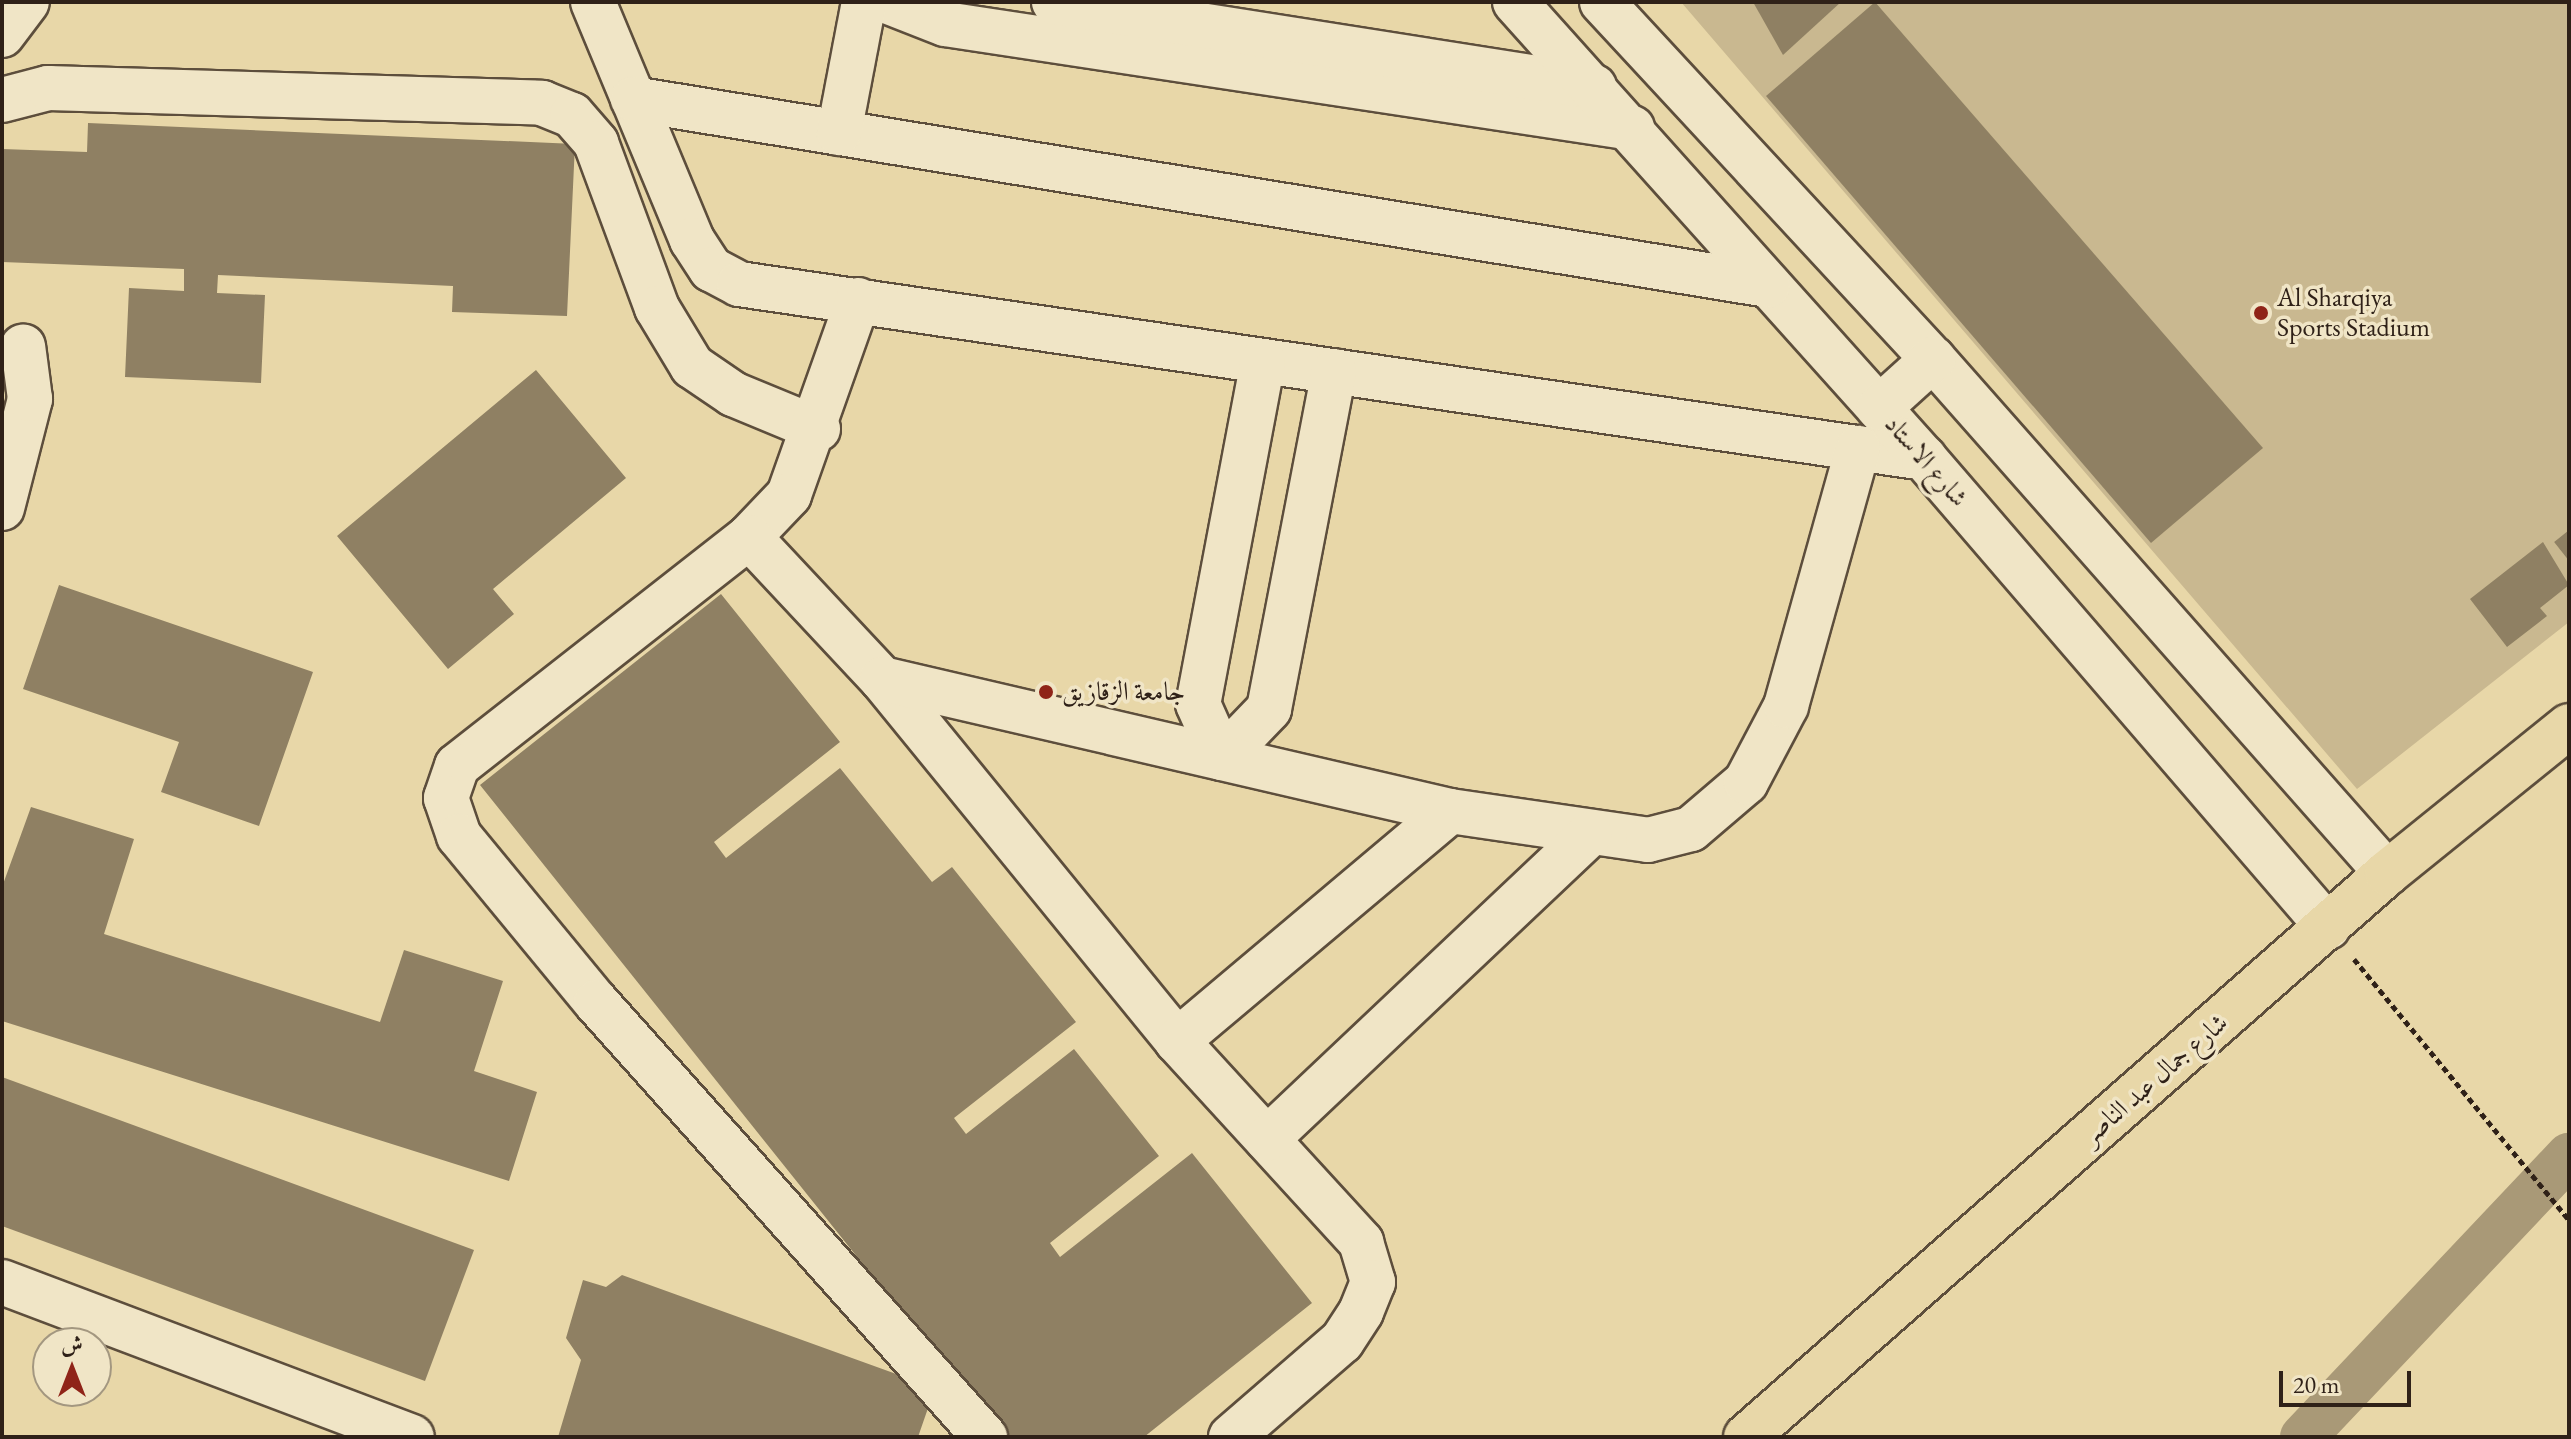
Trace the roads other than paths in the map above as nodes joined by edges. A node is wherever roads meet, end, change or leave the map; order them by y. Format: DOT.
graph roads {
  1 [pos="27,2"];
  2 [pos="593,2"];
  3 [pos="864,2"];
  4 [pos="889,2"];
  5 [pos="1054,2"];
  6 [pos="1515,2"];
  7 [pos="1602,2"];
  8 [pos="2,35"];
  9 [pos="1594,87"];
  10 [pos="633,99"];
  11 [pos="2,100"];
  12 [pos="1632,128"];
  13 [pos="839,133"];
  14 [pos="1768,285"];
  15 [pos="858,300"];
  16 [pos="23,346"];
  17 [pos="1933,359"];
  18 [pos="1263,361"];
  19 [pos="1334,371"];
  20 [pos="1879,408"];
  21 [pos="818,429"];
  22 [pos="1858,448"];
  23 [pos="1924,458"];
  24 [pos="2,508"];
  25 [pos="749,537"];
  26 [pos="882,679"];
  27 [pos="2569,726"];
  28 [pos="1222,758"];
  29 [pos="1450,811"];
  30 [pos="1589,834"];
  31 [pos="2387,873"];
  32 [pos="2328,927"];
  33 [pos="1177,1041"];
  34 [pos="1267,1139"];
  35 [pos="2,1282"];
  36 [pos="412,1437"];
  37 [pos="985,1437"];
  38 [pos="1231,1437"];
  39 [pos="1746,1437"];
  1 -- 8 [label="street"];
  2 -- 10 [label="street"];
  3 -- 13 [label="street"];
  4 -- 12 [label="street"];
  5 -- 9 [label="street"];
  6 -- 9 [label="street, شارع الاستاد"];
  7 -- 17 [label="street"];
  9 -- 12 [label="street, شارع الاستاد"];
  10 -- 13 [label="street"];
  10 -- 15 [label="street"];
  11 -- 21 [label="street"];
  12 -- 14 [label="street, شارع الاستاد"];
  13 -- 14 [label="street"];
  14 -- 20 [label="street, شارع الاستاد"];
  15 -- 18 [label="street"];
  15 -- 21 [label="street"];
  16 -- 24 [label="street"];
  17 -- 20 [label="street"];
  17 -- 31 [label="street"];
  18 -- 19 [label="street"];
  18 -- 28 [label="street"];
  19 -- 22 [label="street"];
  19 -- 28 [label="street"];
  20 -- 23 [label="street, شارع الاستاد"];
  21 -- 25 [label="street"];
  22 -- 23 [label="street"];
  22 -- 30 [label="street"];
  23 -- 32 [label="street, شارع الاستاد"];
  25 -- 26 [label="street"];
  25 -- 37 [label="street"];
  26 -- 28 [label="street"];
  26 -- 33 [label="street"];
  27 -- 31 [label="highway, شارع جمال عبد الناصر"];
  28 -- 29 [label="street"];
  29 -- 30 [label="street"];
  29 -- 33 [label="street"];
  30 -- 34 [label="street"];
  31 -- 32 [label="highway, شارع جمال عبد الناصر"];
  32 -- 39 [label="highway, شارع جمال عبد الناصر"];
  33 -- 34 [label="street"];
  34 -- 38 [label="street"];
  35 -- 36 [label="street"];
}
